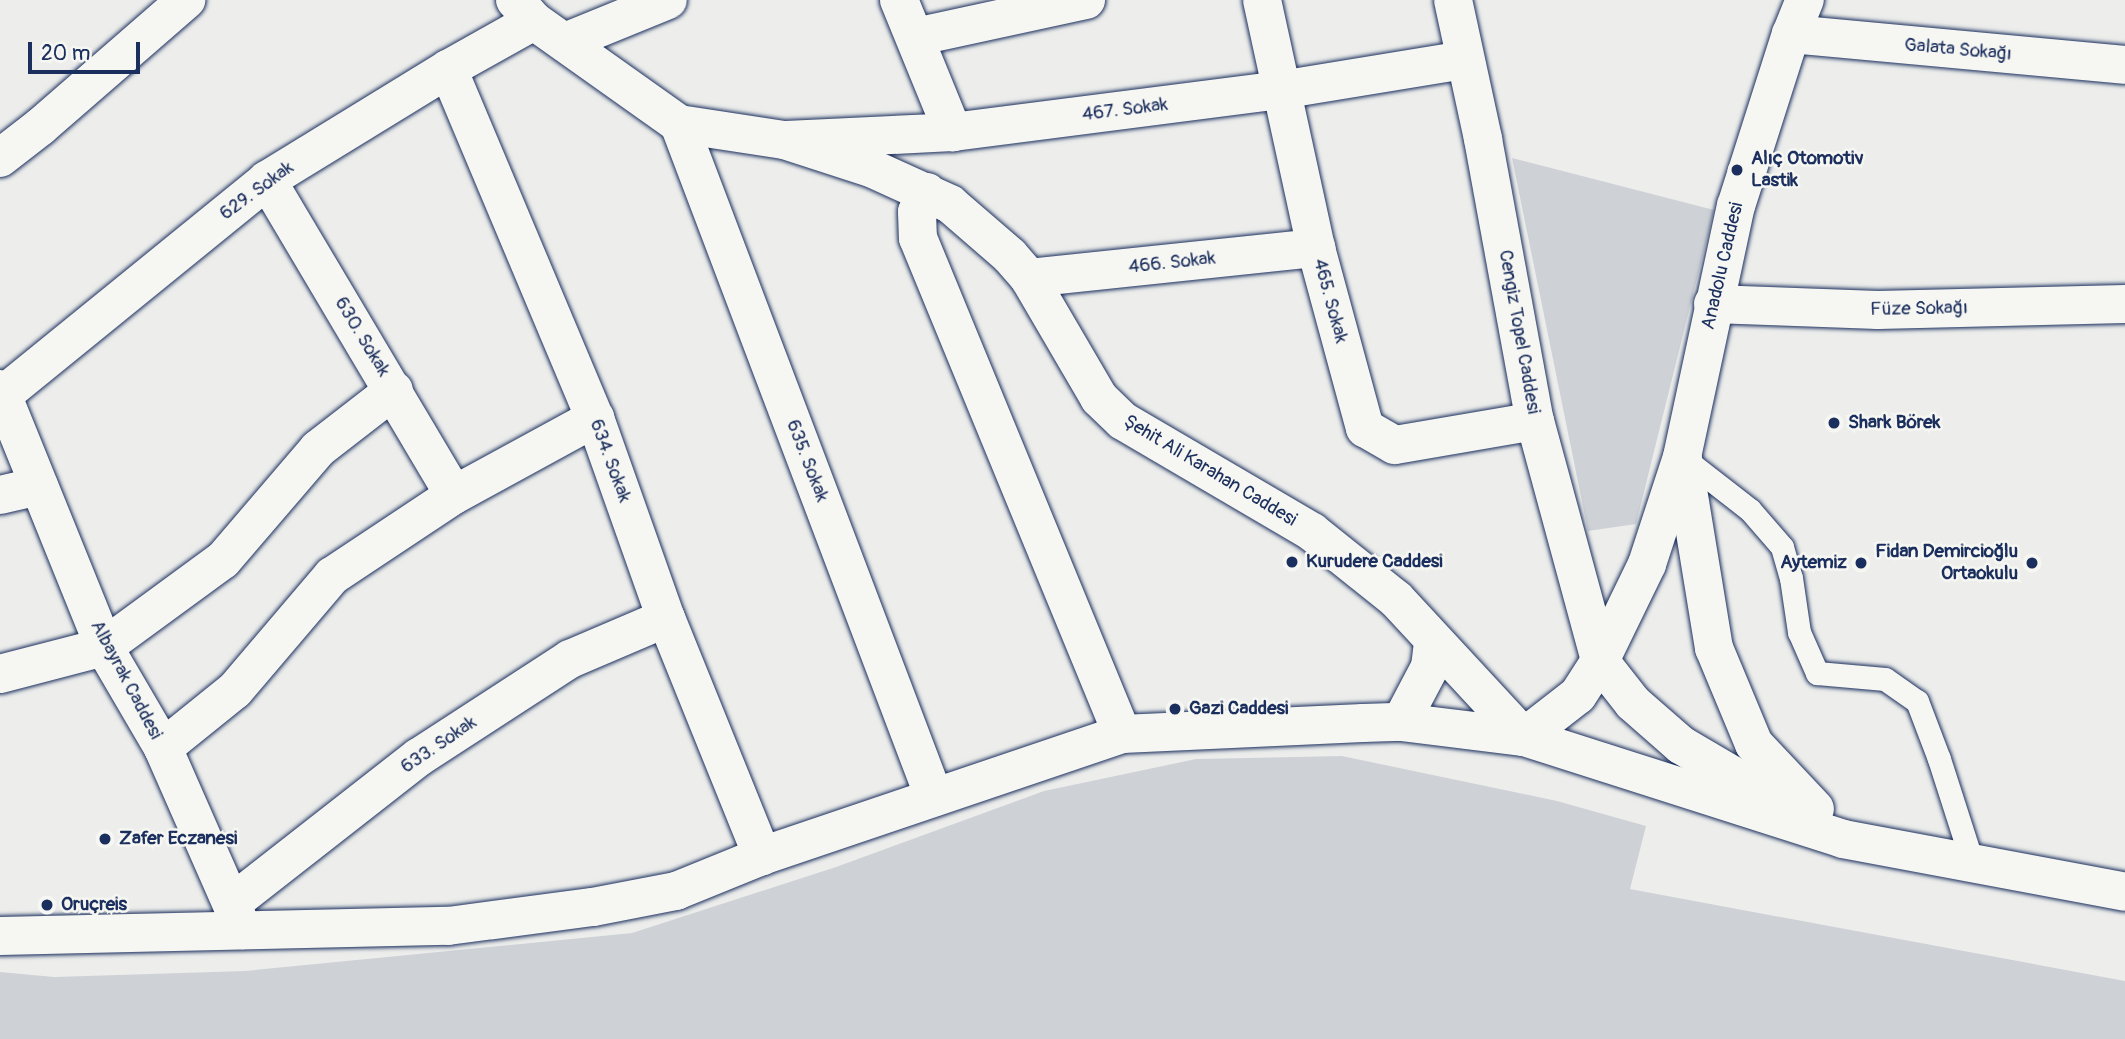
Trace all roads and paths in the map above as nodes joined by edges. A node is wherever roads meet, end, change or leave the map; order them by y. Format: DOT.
graph roads {
  1 [pos="186,0"];
  2 [pos="666,0"];
  3 [pos="899,0"];
  4 [pos="1086,0"];
  5 [pos="1262,0"];
  6 [pos="1453,0"];
  7 [pos="1805,0"];
  8 [pos="525,10"];
  9 [pos="1791,34"];
  10 [pos="915,37"];
  11 [pos="565,42"];
  12 [pos="1464,60"];
  13 [pos="2125,65"];
  14 [pos="448,69"];
  15 [pos="1281,90"];
  16 [pos="679,124"];
  17 [pos="953,132"];
  18 [pos="784,140"];
  19 [pos="0,158"];
  20 [pos="267,180"];
  21 [pos="927,191"];
  22 [pos="1316,248"];
  23 [pos="1029,278"];
  24 [pos="1713,304"];
  25 [pos="2125,304"];
  26 [pos="394,390"];
  27 [pos="2,391"];
  28 [pos="594,418"];
  29 [pos="1535,421"];
  30 [pos="1682,457"];
  31 [pos="39,486"];
  32 [pos="0,495"];
  33 [pos="454,495"];
  34 [pos="666,618"];
  35 [pos="1433,641"];
  36 [pos="104,647"];
  37 [pos="1601,661"];
  38 [pos="0,674"];
  39 [pos="1401,722"];
  40 [pos="1122,734"];
  41 [pos="1524,737"];
  42 [pos="163,748"];
  43 [pos="934,797"];
  44 [pos="1843,839"];
  45 [pos="762,856"];
  46 [pos="1972,862"];
  47 [pos="2125,892"];
  48 [pos="237,916"];
  49 [pos="0,936"];
  1 -- 19 [label="street"];
  2 -- 11 [label="street"];
  3 -- 10 [label="street"];
  4 -- 10 [label="street"];
  5 -- 15 [label="street, 465. Sokak"];
  6 -- 12 [label="street, Cengiz Topel Caddesi"];
  7 -- 9 [label="street, Anadolu Caddesi"];
  8 -- 11 [label="street, Şehit Ali Karahan Caddesi"];
  8 -- 14 [label="street, 629. Sokak"];
  9 -- 13 [label="street, Galata Sokağı"];
  9 -- 24 [label="street, Anadolu Caddesi"];
  10 -- 17 [label="street"];
  11 -- 16 [label="street, Şehit Ali Karahan Caddesi"];
  12 -- 15 [label="street, 467. Sokak"];
  12 -- 29 [label="street, Cengiz Topel Caddesi"];
  14 -- 20 [label="street, 629. Sokak"];
  14 -- 28 [label="street, 634. Sokak"];
  15 -- 17 [label="street, 467. Sokak"];
  15 -- 22 [label="street, 465. Sokak"];
  16 -- 18 [label="street, Şehit Ali Karahan Caddesi"];
  16 -- 43 [label="street, 635. Sokak"];
  17 -- 18 [label="street, 467. Sokak"];
  18 -- 21 [label="street, Şehit Ali Karahan Caddesi"];
  20 -- 26 [label="street, 630. Sokak"];
  20 -- 27 [label="street, 629. Sokak"];
  21 -- 23 [label="street, Şehit Ali Karahan Caddesi"];
  21 -- 40 [label="street"];
  22 -- 23 [label="street, 466. Sokak"];
  22 -- 29 [label="street, 465. Sokak"];
  23 -- 35 [label="street, Şehit Ali Karahan Caddesi"];
  24 -- 25 [label="street, Füze Sokağı"];
  24 -- 30 [label="street, Anadolu Caddesi"];
  26 -- 33 [label="street, 630. Sokak"];
  26 -- 36 [label="street"];
  27 -- 31 [label="street, Albayrak Caddesi"];
  28 -- 33 [label="street"];
  28 -- 34 [label="street, 634. Sokak"];
  29 -- 37 [label="street, Cengiz Topel Caddesi"];
  30 -- 37 [label="street"];
  30 -- 44 [label="street"];
  30 -- 46 [label="lane"];
  31 -- 32 [label="street"];
  31 -- 36 [label="street, Albayrak Caddesi"];
  33 -- 42 [label="street"];
  34 -- 45 [label="street, 634. Sokak"];
  34 -- 48 [label="street, 633. Sokak"];
  35 -- 39 [label="street"];
  35 -- 41 [label="street, Şehit Ali Karahan Caddesi"];
  36 -- 38 [label="street"];
  36 -- 42 [label="street, Albayrak Caddesi"];
  37 -- 41 [label="street"];
  37 -- 44 [label="street"];
  39 -- 40 [label="street"];
  39 -- 41 [label="street"];
  40 -- 43 [label="street"];
  41 -- 44 [label="street"];
  42 -- 48 [label="street, Albayrak Caddesi"];
  43 -- 45 [label="street"];
  44 -- 46 [label="street"];
  45 -- 48 [label="street"];
  46 -- 47 [label="street"];
  48 -- 49 [label="street"];
}
